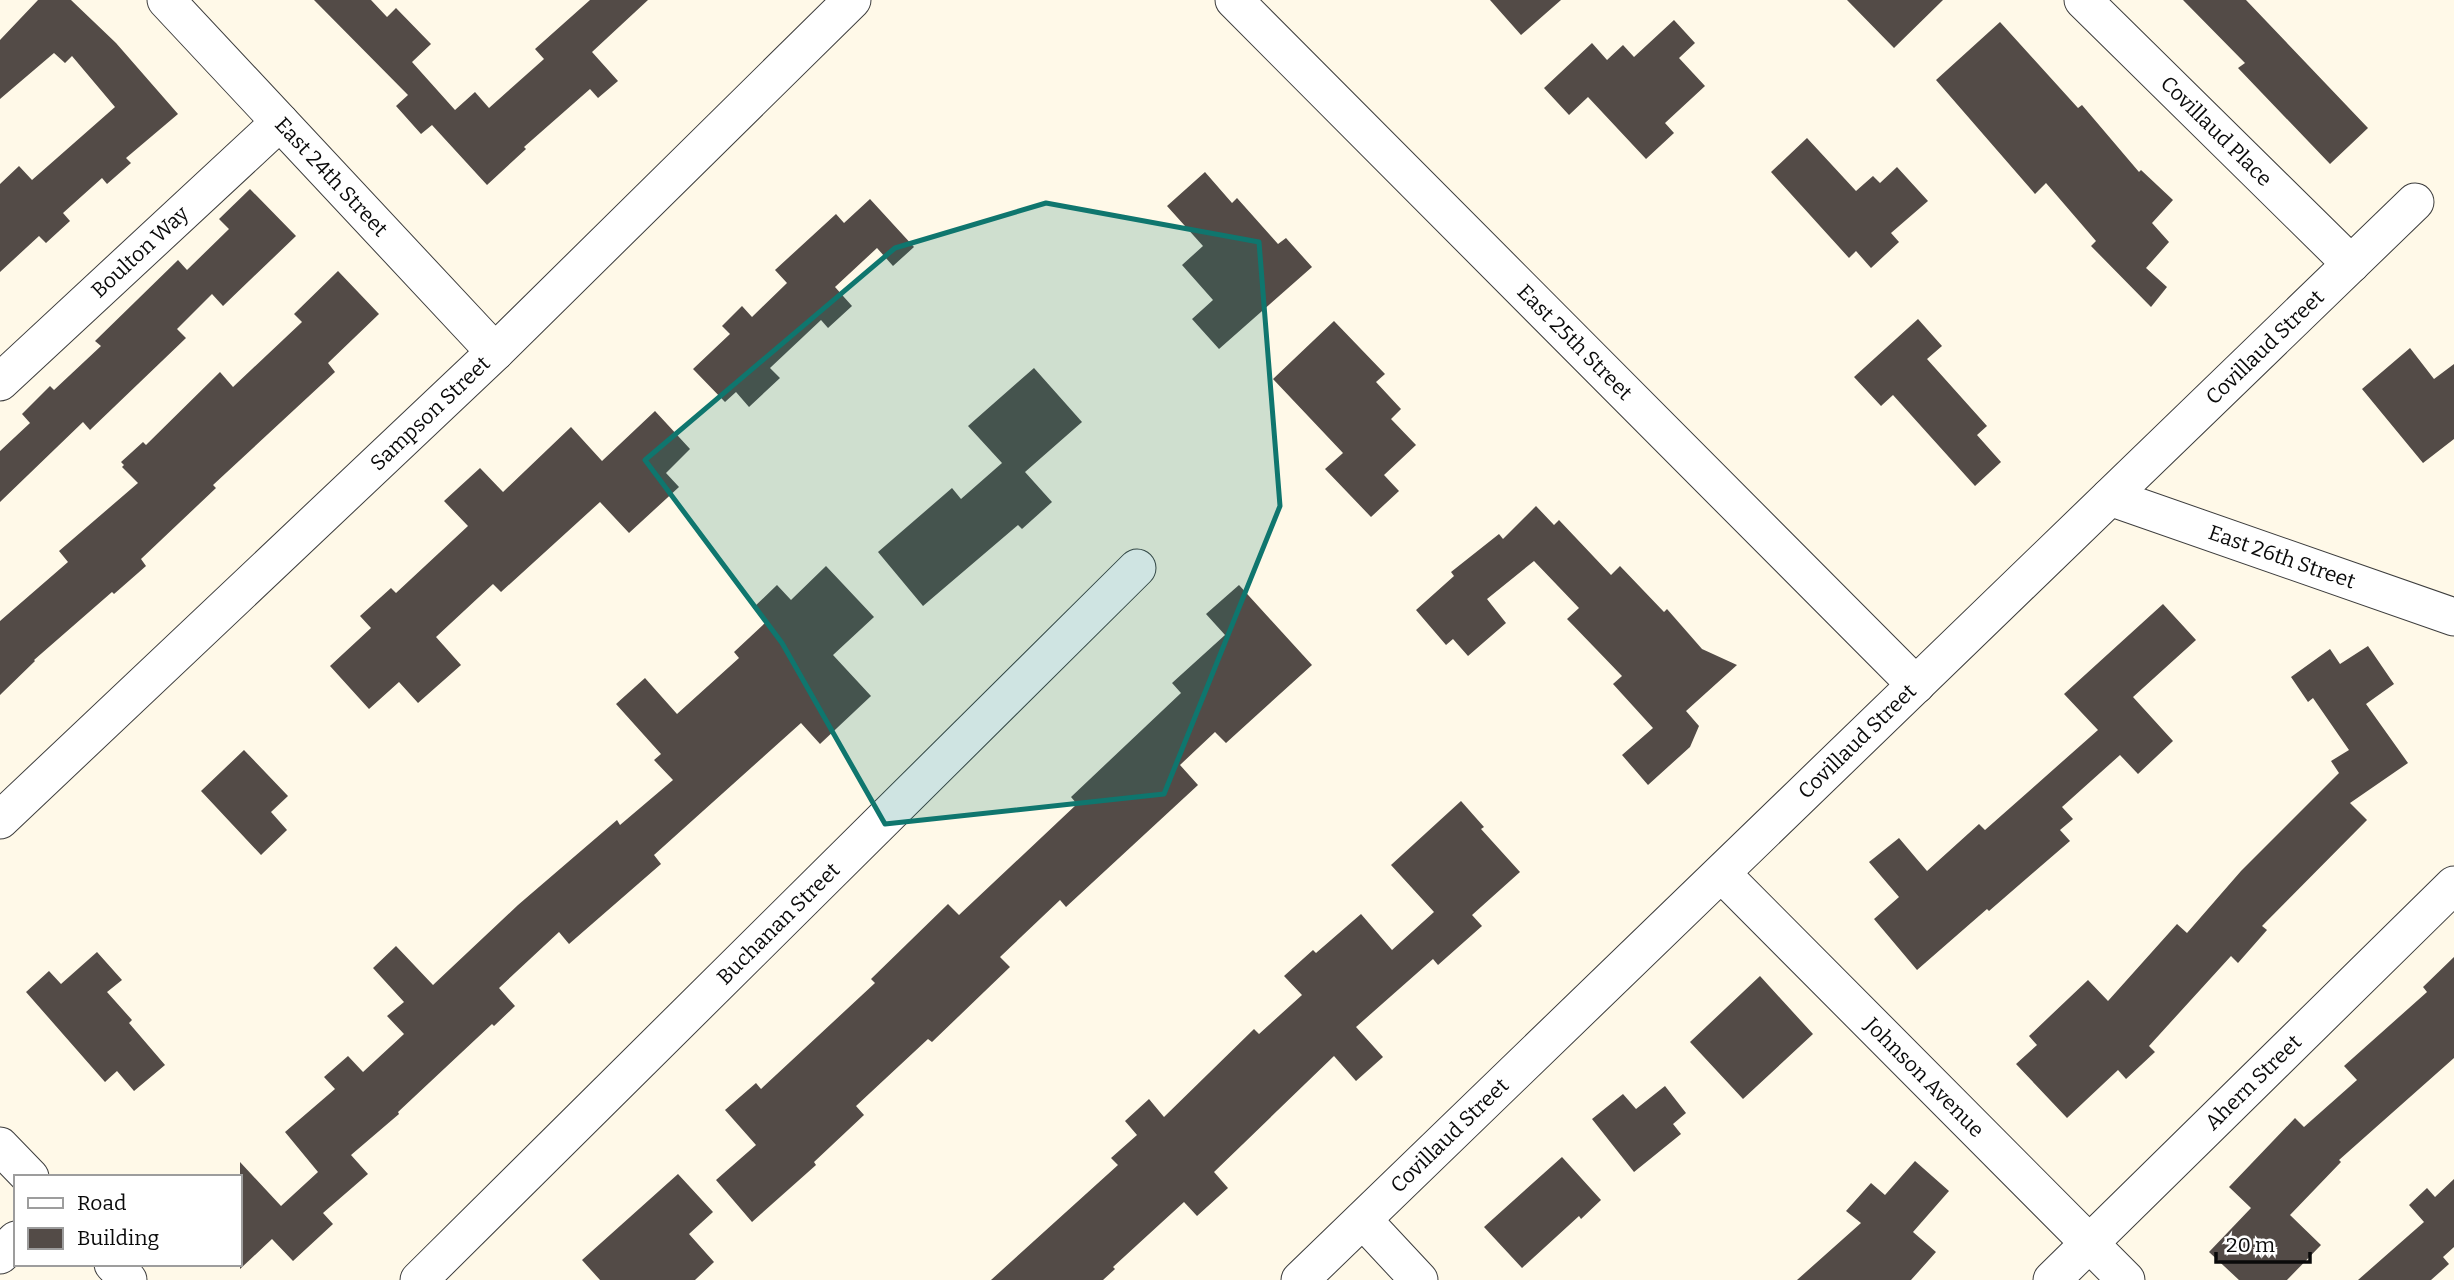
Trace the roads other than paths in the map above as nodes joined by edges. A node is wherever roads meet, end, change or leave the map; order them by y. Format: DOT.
graph roads {
  1 [pos="166,0"];
  2 [pos="852,0"];
  3 [pos="1234,0"];
  4 [pos="2083,0"];
  5 [pos="280,122"];
  6 [pos="2415,202"];
  7 [pos="2351,264"];
  8 [pos="495,352"];
  9 [pos="0,382"];
  10 [pos="2110,498"];
  11 [pos="1136,568"];
  12 [pos="2454,617"];
  13 [pos="1916,685"];
  14 [pos="0,820"];
  15 [pos="1722,874"];
  16 [pos="2454,885"];
  17 [pos="0,1146"];
  18 [pos="28,1175"];
  19 [pos="1363,1220"];
  20 [pos="14,1242"];
  21 [pos="2090,1244"];
  22 [pos="0,1255"];
  23 [pos="115,1266"];
  24 [pos="128,1280"];
  25 [pos="419,1280"];
  26 [pos="1300,1280"];
  27 [pos="1419,1280"];
  28 [pos="2052,1280"];
  29 [pos="2126,1280"];
  1 -- 5 [label="street, East 24th Street"];
  2 -- 8 [label="street, Sampson Street"];
  3 -- 13 [label="street, East 25th Street"];
  4 -- 7 [label="street, Covillaud Place"];
  5 -- 8 [label="street, East 24th Street"];
  5 -- 9 [label="street, Boulton Way"];
  6 -- 7 [label="street, Covillaud Street"];
  7 -- 10 [label="street, Covillaud Street"];
  8 -- 14 [label="street, Sampson Street"];
  10 -- 12 [label="street, East 26th Street"];
  10 -- 13 [label="street, Covillaud Street"];
  11 -- 25 [label="street, Buchanan Street"];
  13 -- 15 [label="street, Covillaud Street"];
  15 -- 19 [label="street, Covillaud Street"];
  15 -- 21 [label="street, Johnson Avenue"];
  16 -- 21 [label="street, Ahern Street"];
  17 -- 18 [label="street"];
  19 -- 26 [label="street, Covillaud Street"];
  19 -- 27 [label="street"];
  20 -- 22 [label="street"];
  21 -- 28 [label="street, Ahern Street"];
  21 -- 29 [label="street, Johnson Avenue"];
  23 -- 24 [label="street"];
}
